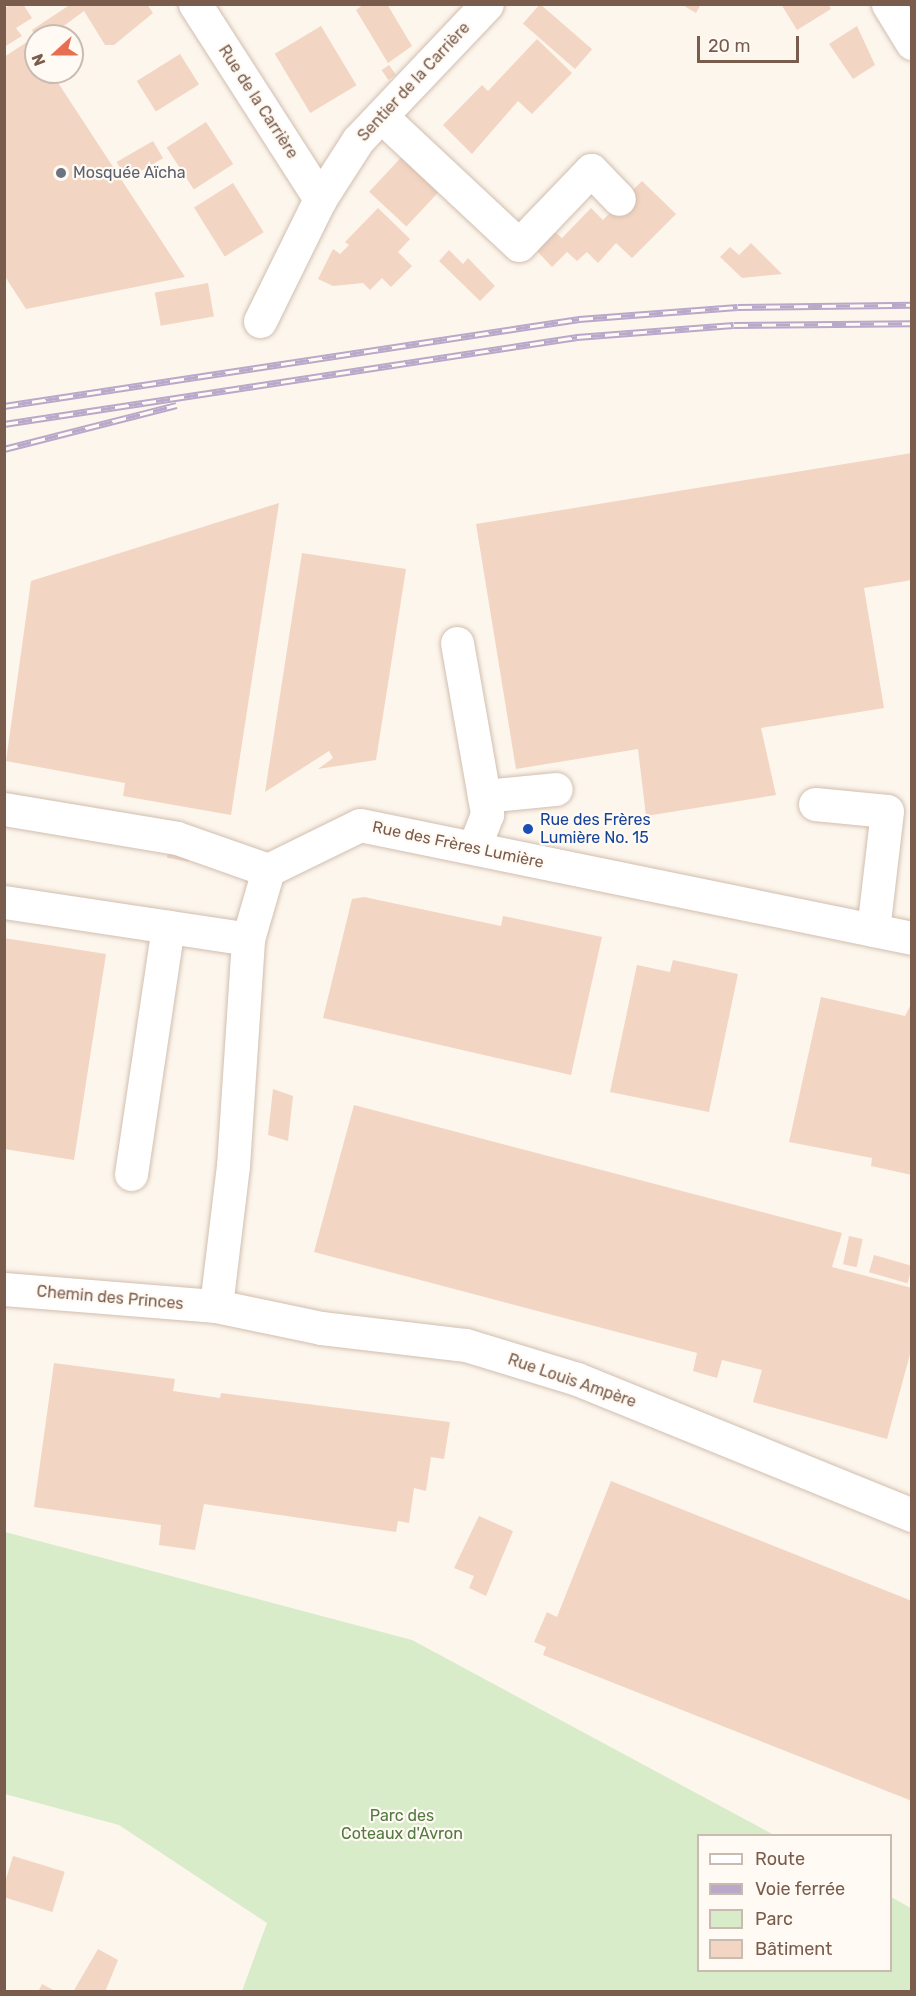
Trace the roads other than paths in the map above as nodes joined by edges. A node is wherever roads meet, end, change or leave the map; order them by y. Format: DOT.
graph roads {
  1 [pos="195,4"];
  2 [pos="487,4"];
  3 [pos="888,4"];
  4 [pos="912,43"];
  5 [pos="382,117"];
  6 [pos="619,199"];
  7 [pos="320,200"];
  8 [pos="260,321"];
  9 [pos="457,643"];
  10 [pos="556,789"];
  11 [pos="484,796"];
  12 [pos="815,804"];
  13 [pos="4,809"];
  14 [pos="474,848"];
  15 [pos="268,870"];
  16 [pos="4,902"];
  17 [pos="168,927"];
  18 [pos="873,930"];
  19 [pos="912,938"];
  20 [pos="248,939"];
  21 [pos="131,1174"];
  22 [pos="4,1289"];
  23 [pos="216,1306"];
  24 [pos="912,1515"];
  1 -- 7 [label="street, Rue de la Carrière"];
  2 -- 5 [label="street, Sentier de la Carrière"];
  3 -- 4 [label="street"];
  5 -- 6 [label="street"];
  5 -- 7 [label="street, Sentier de la Carrière"];
  7 -- 8 [label="street, Sentier de la Carrière"];
  9 -- 11 [label="street"];
  10 -- 11 [label="street"];
  11 -- 14 [label="street"];
  12 -- 18 [label="street"];
  13 -- 15 [label="street"];
  14 -- 15 [label="street, Rue des Frères Lumière"];
  14 -- 18 [label="street, Rue des Frères Lumière"];
  15 -- 20 [label="street"];
  16 -- 17 [label="street"];
  17 -- 20 [label="street"];
  17 -- 21 [label="street"];
  18 -- 19 [label="street, Rue des Frères Lumière"];
  20 -- 23 [label="street"];
  22 -- 23 [label="street, Chemin des Princes"];
  23 -- 24 [label="street, Rue Louis Ampère"];
}
